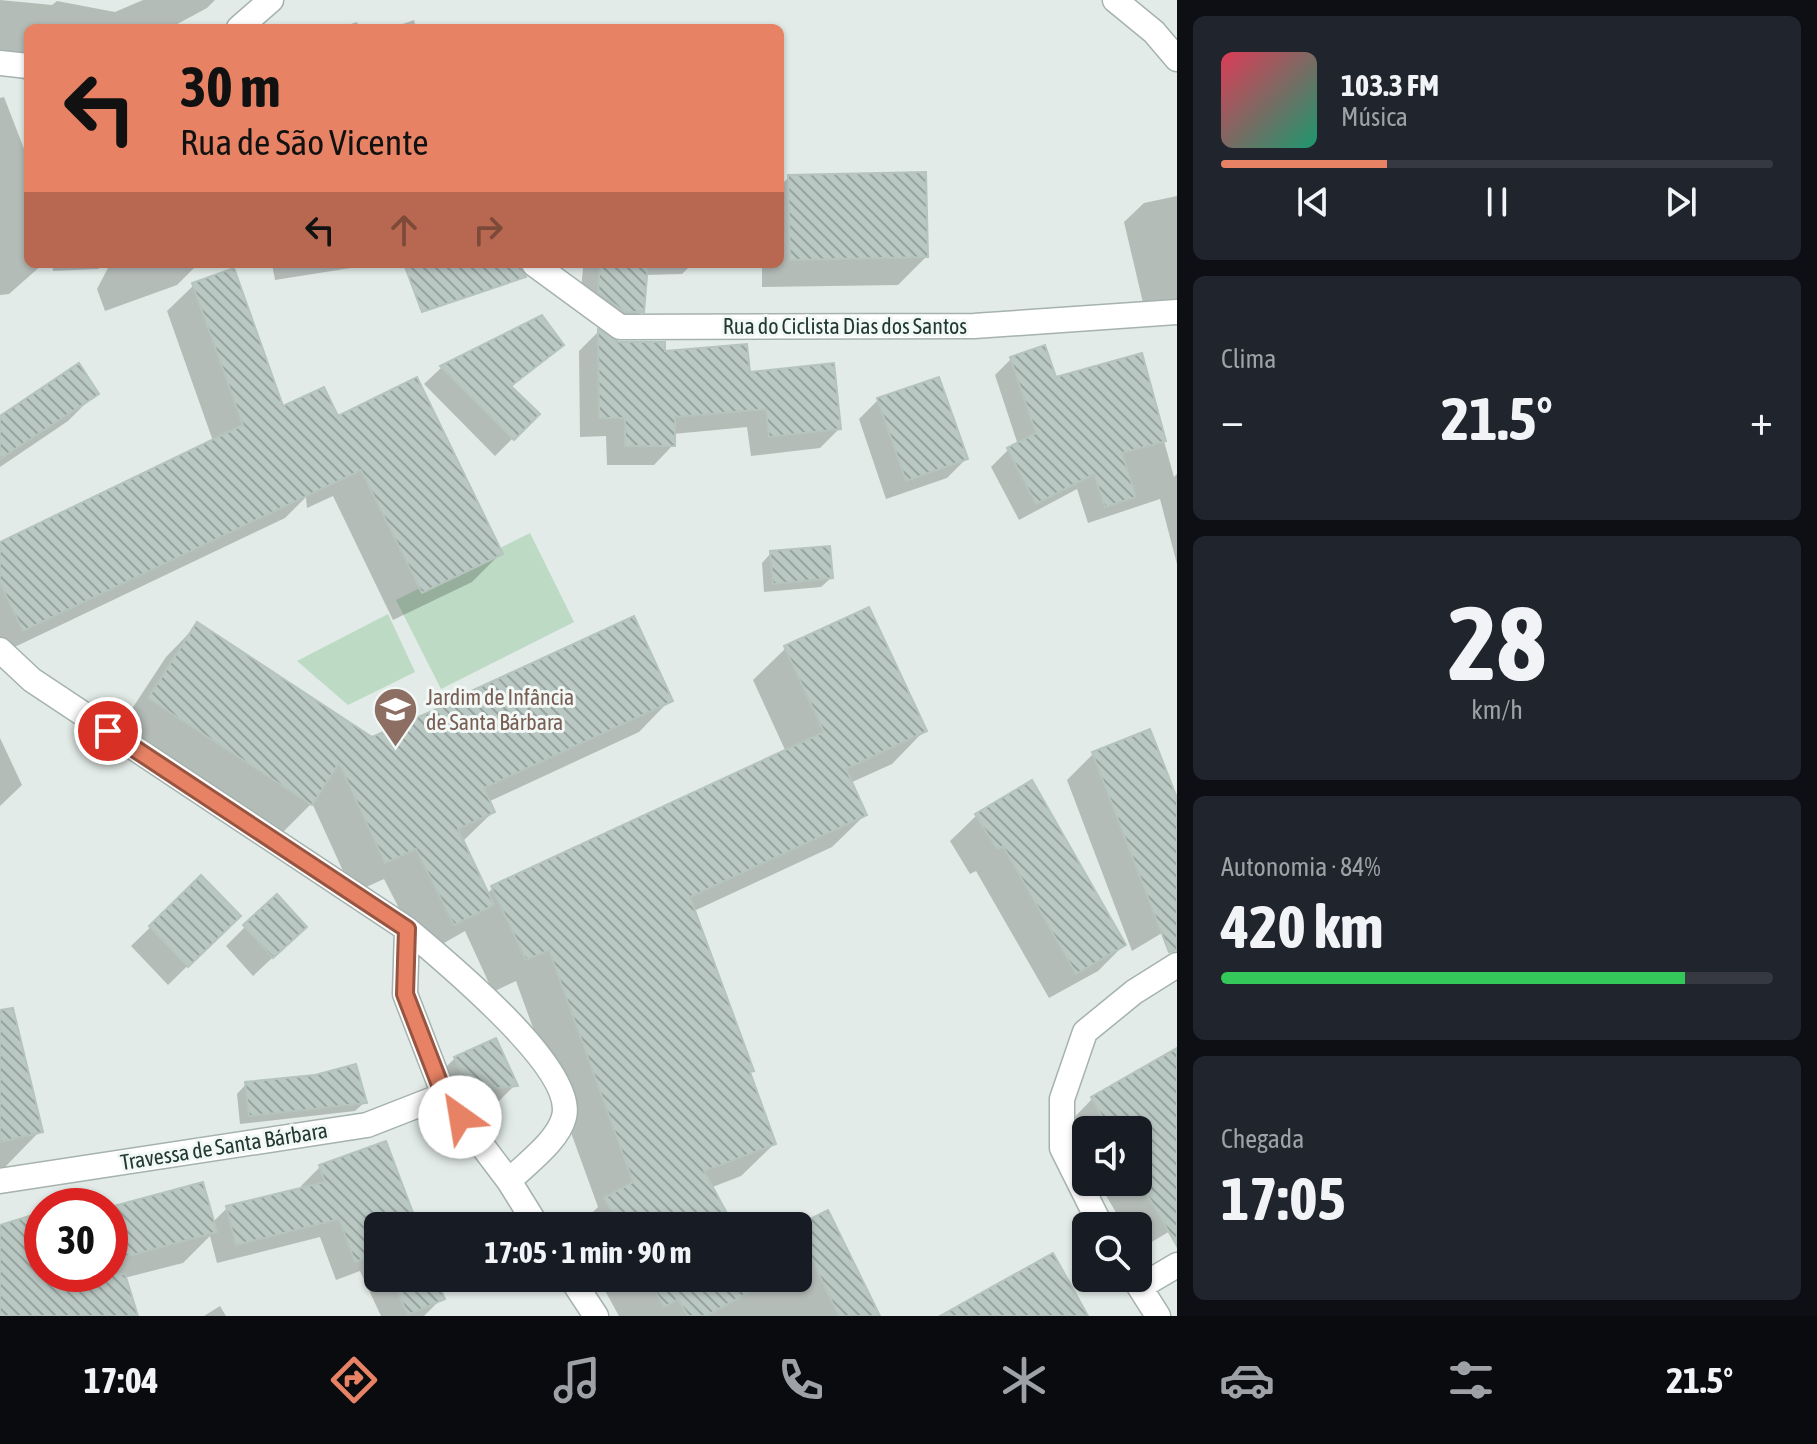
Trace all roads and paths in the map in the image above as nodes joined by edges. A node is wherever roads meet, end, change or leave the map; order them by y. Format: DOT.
graph roads {
  1 [pos="271,0"];
  2 [pos="1115,0"];
  3 [pos="244,24"];
  4 [pos="1177,59"];
  5 [pos="0,63"];
  6 [pos="24,66"];
  7 [pos="539,268"];
  8 [pos="1177,312"];
  9 [pos="0,650"];
  10 [pos="407,929"];
  11 [pos="1177,965"];
  12 [pos="444,1095"];
  13 [pos="0,1181"];
  14 [pos="509,1181"];
  15 [pos="528,1212"];
  16 [pos="1094,1212"];
  17 [pos="1177,1265"];
  18 [pos="1152,1276"];
  19 [pos="580,1292"];
  20 [pos="1143,1292"];
  21 [pos="596,1316"];
  22 [pos="1158,1316"];
  1 -- 3 [label="street"];
  2 -- 4 [label="street"];
  5 -- 6 [label="street"];
  7 -- 8 [label="street, Rua do Ciclista Dias dos Santos"];
  9 -- 10 [label="street"];
  10 -- 12 [label="street"];
  10 -- 14 [label="street"];
  11 -- 16 [label="street"];
  12 -- 13 [label="street, Travessa de Santa Bárbara"];
  12 -- 14 [label="street"];
  14 -- 15 [label="street"];
  17 -- 18 [label="street"];
  19 -- 21 [label="street"];
  20 -- 22 [label="street"];
}
